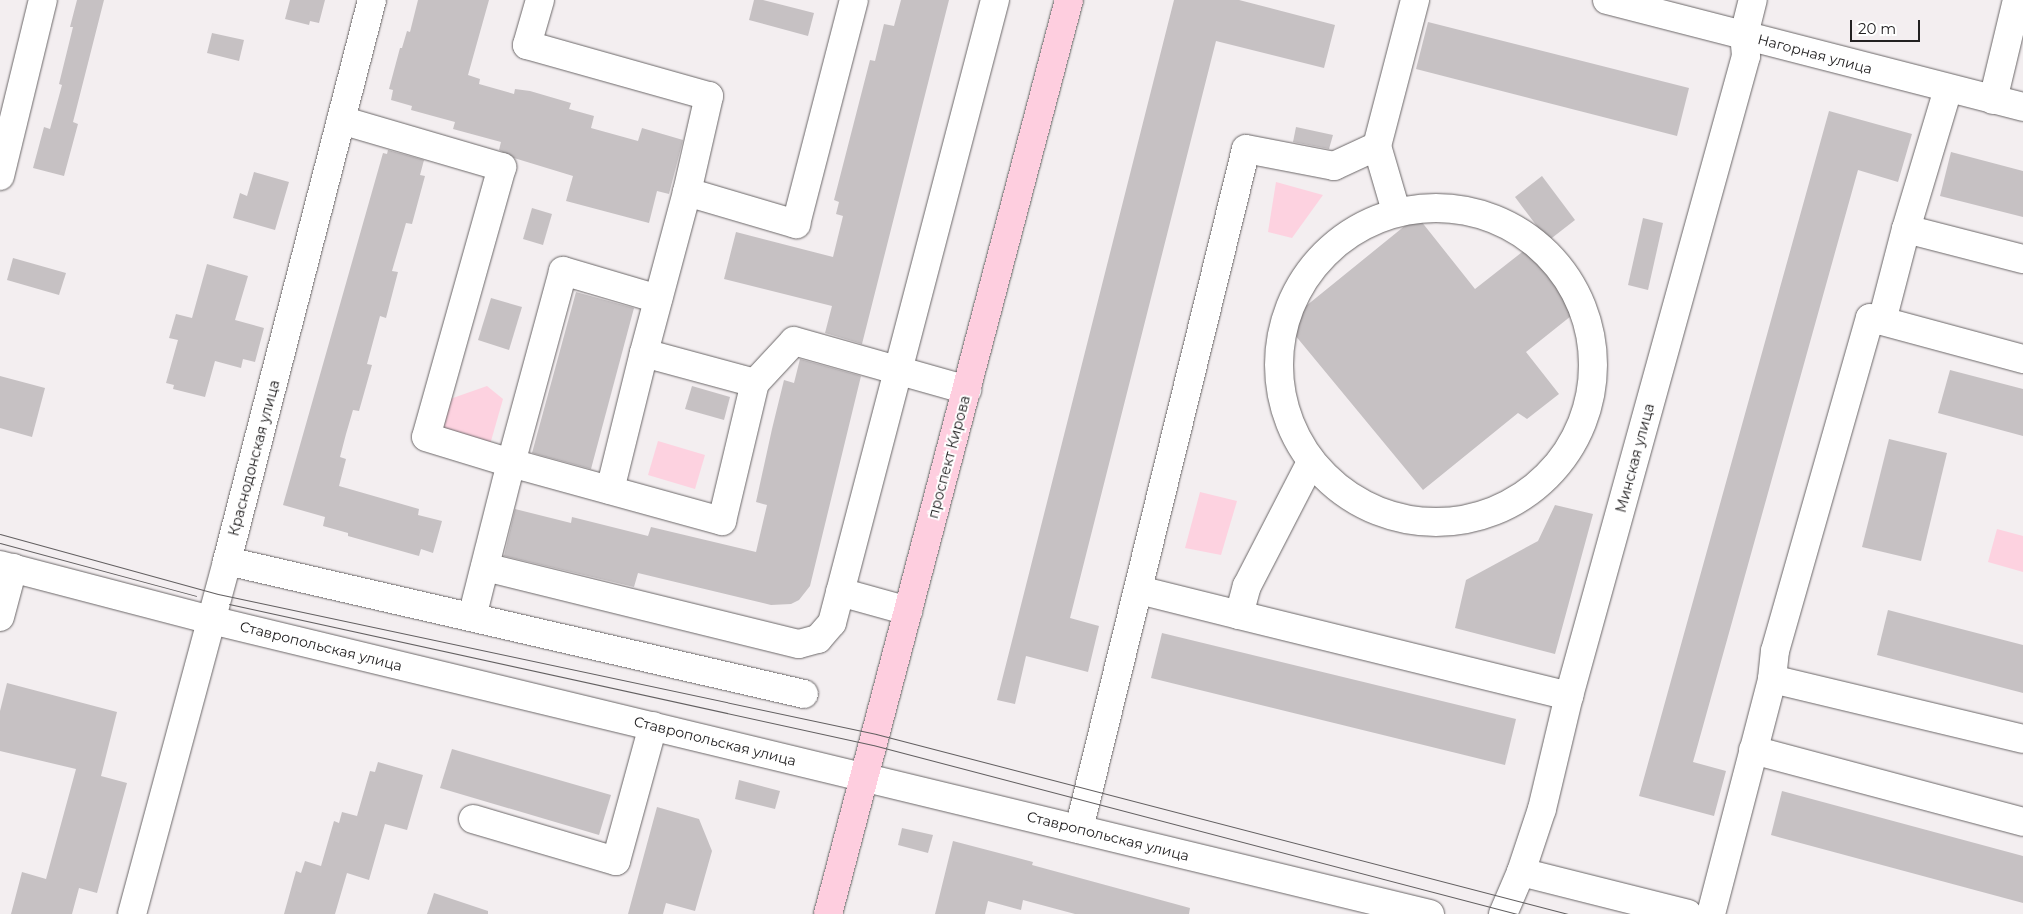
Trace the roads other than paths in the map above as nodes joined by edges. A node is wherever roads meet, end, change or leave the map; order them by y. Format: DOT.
graph roads {
  1 [pos="43,0"];
  2 [pos="372,0"];
  3 [pos="540,0"];
  4 [pos="854,0"];
  5 [pos="995,0"];
  6 [pos="1069,0"];
  7 [pos="1415,0"];
  8 [pos="1607,0"];
  9 [pos="1753,0"];
  10 [pos="2017,0"];
  11 [pos="1744,35"];
  12 [pos="1948,89"];
  13 [pos="1993,100"];
  14 [pos="2023,107"];
  15 [pos="341,120"];
  16 [pos="1377,146"];
  17 [pos="0,176"];
  18 [pos="687,192"];
  19 [pos="1396,211"];
  20 [pos="1906,229"];
  21 [pos="2023,259"];
  22 [pos="658,299"];
  23 [pos="1882,321"];
  24 [pos="644,353"];
  25 [pos="2023,359"];
  26 [pos="898,370"];
  27 [pos="755,383"];
  28 [pos="966,390"];
  29 [pos="1311,462"];
  30 [pos="511,463"];
  31 [pos="610,490"];
  32 [pos="227,561"];
  33 [pos="6,567"];
  34 [pos="485,567"];
  35 [pos="1138,590"];
  36 [pos="840,592"];
  37 [pos="908,611"];
  38 [pos="1239,615"];
  39 [pos="0,616"];
  40 [pos="472,617"];
  41 [pos="211,620"];
  42 [pos="1772,679"];
  43 [pos="804,694"];
  44 [pos="1570,696"];
  45 [pos="653,726"];
  46 [pos="2023,738"];
  47 [pos="1754,750"];
  48 [pos="864,777"];
  49 [pos="473,819"];
  50 [pos="2023,822"];
  51 [pos="1079,829"];
  52 [pos="1521,872"];
  53 [pos="1367,906"];
  54 [pos="132,914"];
  55 [pos="828,914"];
  56 [pos="1430,914"];
  57 [pos="1503,914"];
  58 [pos="1688,914"];
  59 [pos="1711,914"];
  1 -- 17 [label="street"];
  2 -- 15 [label="street, Краснодонская улица"];
  3 -- 18 [label="street"];
  4 -- 18 [label="street"];
  5 -- 26 [label="street"];
  6 -- 28 [label="main road, проспект Кирова"];
  7 -- 16 [label="street"];
  8 -- 11 [label="street, Нагорная улица"];
  9 -- 11 [label="street, Минская улица"];
  10 -- 13 [label="street"];
  11 -- 12 [label="street, Нагорная улица"];
  11 -- 44 [label="street, Минская улица"];
  12 -- 13 [label="street, Нагорная улица"];
  12 -- 20 [label="street"];
  13 -- 14 [label="street, Нагорная улица"];
  15 -- 30 [label="street"];
  15 -- 32 [label="street, Краснодонская улица"];
  16 -- 19 [label="street"];
  16 -- 35 [label="street"];
  18 -- 22 [label="street"];
  19 -- 29 [label="street"];
  19 -- 29 [label="street"];
  20 -- 21 [label="street"];
  20 -- 23 [label="street"];
  22 -- 24 [label="street"];
  22 -- 30 [label="street"];
  23 -- 25 [label="street"];
  23 -- 42 [label="street"];
  24 -- 27 [label="street"];
  24 -- 31 [label="street"];
  26 -- 27 [label="street"];
  26 -- 28 [label="street"];
  26 -- 36 [label="street"];
  27 -- 31 [label="street"];
  28 -- 37 [label="main road, проспект Кирова"];
  29 -- 38 [label="street"];
  30 -- 31 [label="street"];
  30 -- 34 [label="street"];
  32 -- 40 [label="street"];
  32 -- 41 [label="street, Краснодонская улица"];
  33 -- 39 [label="street"];
  33 -- 41 [label="street, Ставропольская улица"];
  34 -- 36 [label="street"];
  34 -- 40 [label="street"];
  35 -- 38 [label="street"];
  35 -- 51 [label="street"];
  36 -- 37 [label="street"];
  37 -- 48 [label="main road, проспект Кирова"];
  38 -- 44 [label="street"];
  40 -- 43 [label="street"];
  41 -- 45 [label="street, Ставропольская улица"];
  41 -- 54 [label="street, Краснодонская улица"];
  42 -- 46 [label="street"];
  42 -- 47 [label="street"];
  44 -- 52 [label="street, Минская улица"];
  45 -- 48 [label="street, Ставропольская улица"];
  45 -- 49 [label="street"];
  47 -- 50 [label="street"];
  47 -- 59 [label="street"];
  48 -- 51 [label="street, Ставропольская улица"];
  48 -- 55 [label="main road, проспект Кирова"];
  51 -- 53 [label="street, Ставропольская улица"];
  52 -- 57 [label="street, Минская улица"];
  52 -- 58 [label="street"];
  53 -- 56 [label="street, Ставропольская улица"];
}
